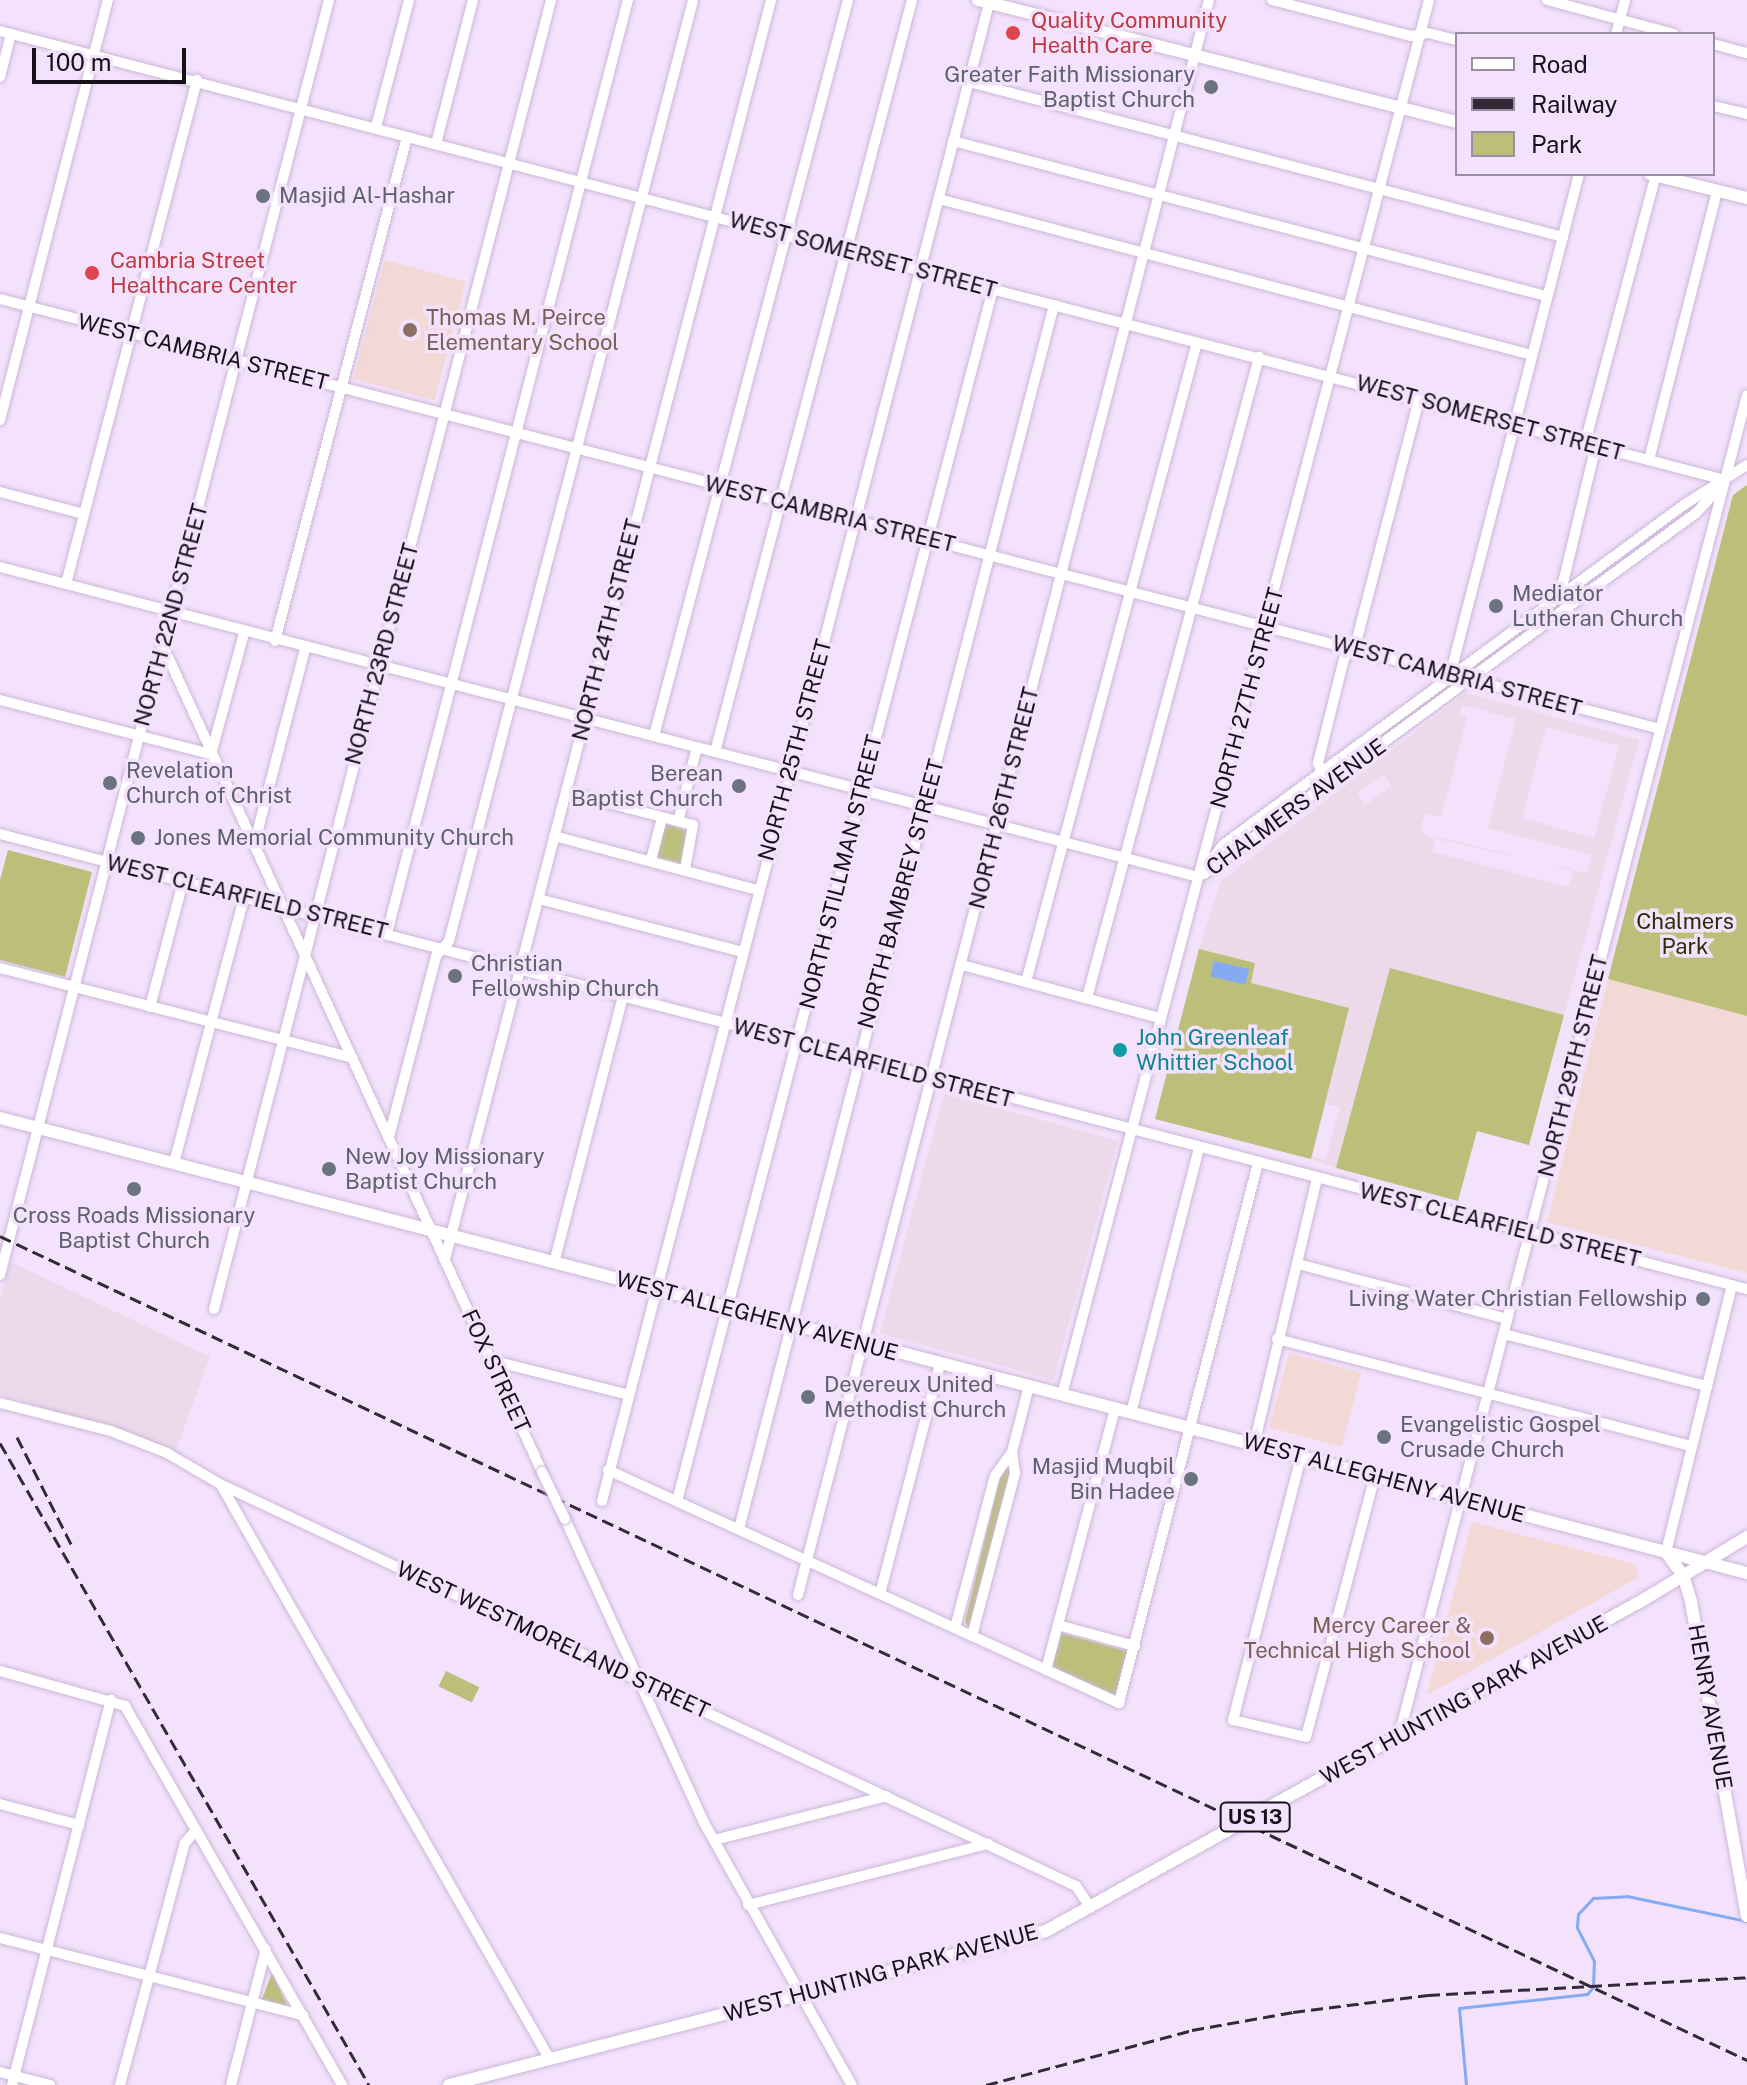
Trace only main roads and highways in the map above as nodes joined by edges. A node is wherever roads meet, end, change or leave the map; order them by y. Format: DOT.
graph roads {
  1 [pos="986,1"];
  2 [pos="1455,121"];
  3 [pos="1657,176"];
  4 [pos="1747,198"];
  5 [pos="0,1118"];
  6 [pos="1747,1537"];
  7 [pos="1666,1552"];
  8 [pos="1704,1562"];
  9 [pos="1747,1573"];
  10 [pos="1683,1575"];
  11 [pos="1747,1916"];
  12 [pos="449,2085"];
  1 -- 2 [label="main road"];
  3 -- 4 [label="main road"];
  5 -- 7 [label="main road, WEST ALLEGHENY AVENUE"];
  6 -- 8 [label="main road, WEST HUNTING PARK AVENUE / US 13"];
  7 -- 8 [label="main road, WEST ALLEGHENY AVENUE"];
  7 -- 10 [label="main road, HENRY AVENUE"];
  8 -- 9 [label="main road, WEST ALLEGHENY AVENUE"];
  8 -- 10 [label="main road, WEST HUNTING PARK AVENUE / US 13"];
  10 -- 11 [label="main road, HENRY AVENUE"];
  10 -- 12 [label="main road, WEST HUNTING PARK AVENUE / US 13"];
}
